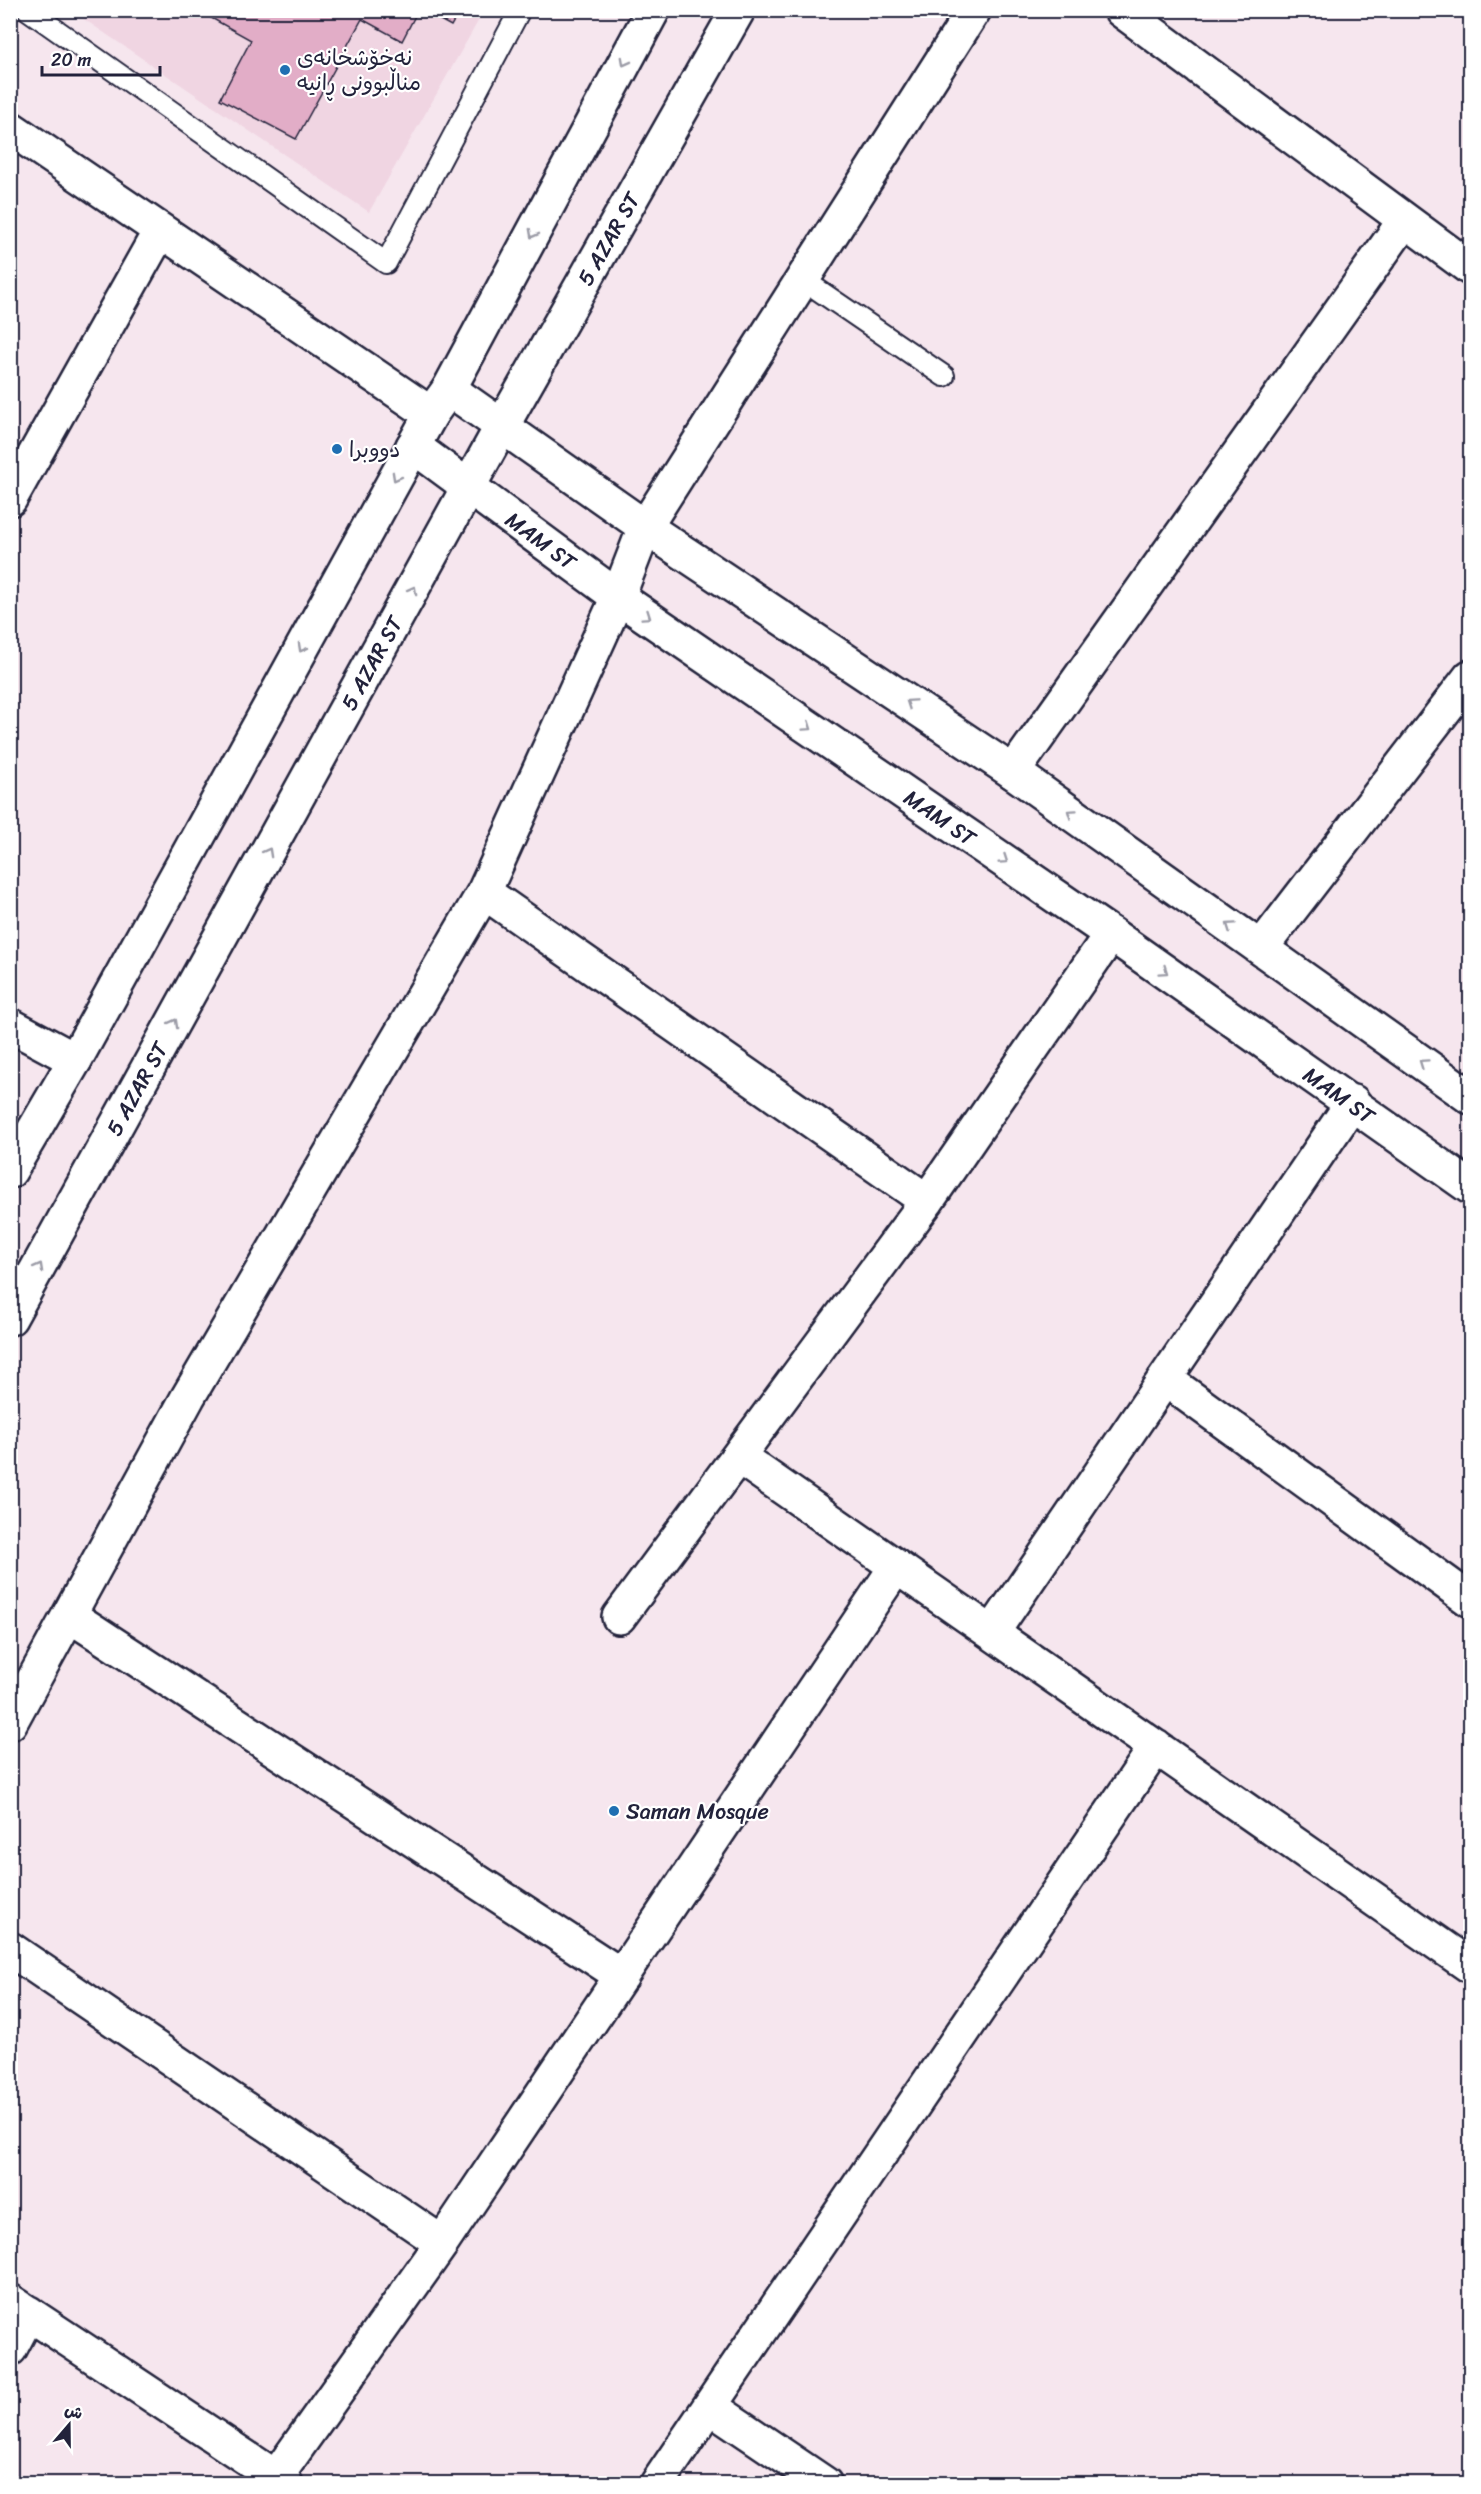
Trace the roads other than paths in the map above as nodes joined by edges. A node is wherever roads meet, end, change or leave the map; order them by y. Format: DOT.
graph roads {
  1 [pos="28,10"];
  2 [pos="520,10"];
  3 [pos="653,10"];
  4 [pos="738,10"];
  5 [pos="974,10"];
  6 [pos="1121,10"];
  7 [pos="10,128"];
  8 [pos="1405,220"];
  9 [pos="160,231"];
  10 [pos="1470,268"];
  11 [pos="802,279"];
  12 [pos="944,376"];
  13 [pos="440,401"];
  14 [pos="502,426"];
  15 [pos="413,446"];
  16 [pos="470,486"];
  17 [pos="10,499"];
  18 [pos="645,527"];
  19 [pos="618,597"];
  20 [pos="1470,676"];
  21 [pos="1013,772"];
  22 [pos="484,892"];
  23 [pos="1111,934"];
  24 [pos="1261,948"];
  25 [pos="10,1025"];
  26 [pos="75,1060"];
  27 [pos="1470,1097"];
  28 [pos="1353,1102"];
  29 [pos="10,1171"];
  30 [pos="1470,1186"];
  31 [pos="927,1201"];
  32 [pos="10,1318"];
  33 [pos="1165,1378"];
  34 [pos="740,1457"];
  35 [pos="896,1567"];
  36 [pos="1470,1600"];
  37 [pos="69,1615"];
  38 [pos="619,1617"];
  39 [pos="992,1633"];
  40 [pos="10,1723"];
  41 [pos="1156,1747"];
  42 [pos="10,1949"];
  43 [pos="1470,1966"];
  44 [pos="622,1976"];
  45 [pos="442,2243"];
  46 [pos="20,2307"];
  47 [pos="10,2349"];
  48 [pos="711,2407"];
  49 [pos="281,2480"];
  50 [pos="657,2484"];
  51 [pos="825,2484"];
  1 -- 2 [label="lane"];
  3 -- 13 [label="street, one-way"];
  4 -- 14 [label="street, 5 AZAR ST"];
  5 -- 11 [label="street"];
  6 -- 8 [label="street"];
  7 -- 9 [label="street"];
  8 -- 10 [label="street"];
  8 -- 21 [label="street"];
  9 -- 13 [label="street"];
  9 -- 17 [label="street"];
  11 -- 12 [label="lane"];
  11 -- 18 [label="street"];
  13 -- 14 [label="street"];
  13 -- 15 [label="street"];
  14 -- 16 [label="street, 5 AZAR ST"];
  14 -- 18 [label="street"];
  15 -- 16 [label="street, MAM ST"];
  15 -- 26 [label="street, one-way"];
  16 -- 19 [label="street, MAM ST"];
  32 -- 16 [label="street, 5 AZAR ST, one-way"];
  18 -- 19 [label="street"];
  21 -- 18 [label="street, one-way"];
  19 -- 22 [label="street"];
  19 -- 23 [label="street, MAM ST, one-way"];
  20 -- 24 [label="street"];
  24 -- 21 [label="street, one-way"];
  22 -- 31 [label="street"];
  22 -- 37 [label="street"];
  23 -- 28 [label="street, MAM ST, one-way"];
  23 -- 31 [label="street"];
  27 -- 24 [label="street, one-way"];
  25 -- 26 [label="street"];
  26 -- 29 [label="street"];
  28 -- 30 [label="street, MAM ST"];
  28 -- 33 [label="street"];
  31 -- 34 [label="street"];
  33 -- 36 [label="street"];
  33 -- 39 [label="street"];
  34 -- 35 [label="street"];
  34 -- 38 [label="street"];
  35 -- 39 [label="street"];
  35 -- 44 [label="street"];
  37 -- 40 [label="street"];
  37 -- 44 [label="street"];
  39 -- 41 [label="street"];
  41 -- 43 [label="street"];
  41 -- 48 [label="street"];
  42 -- 45 [label="street"];
  44 -- 45 [label="street"];
  45 -- 49 [label="street"];
  46 -- 47 [label="street"];
  46 -- 49 [label="street"];
  48 -- 50 [label="street"];
  48 -- 51 [label="street"];
}
